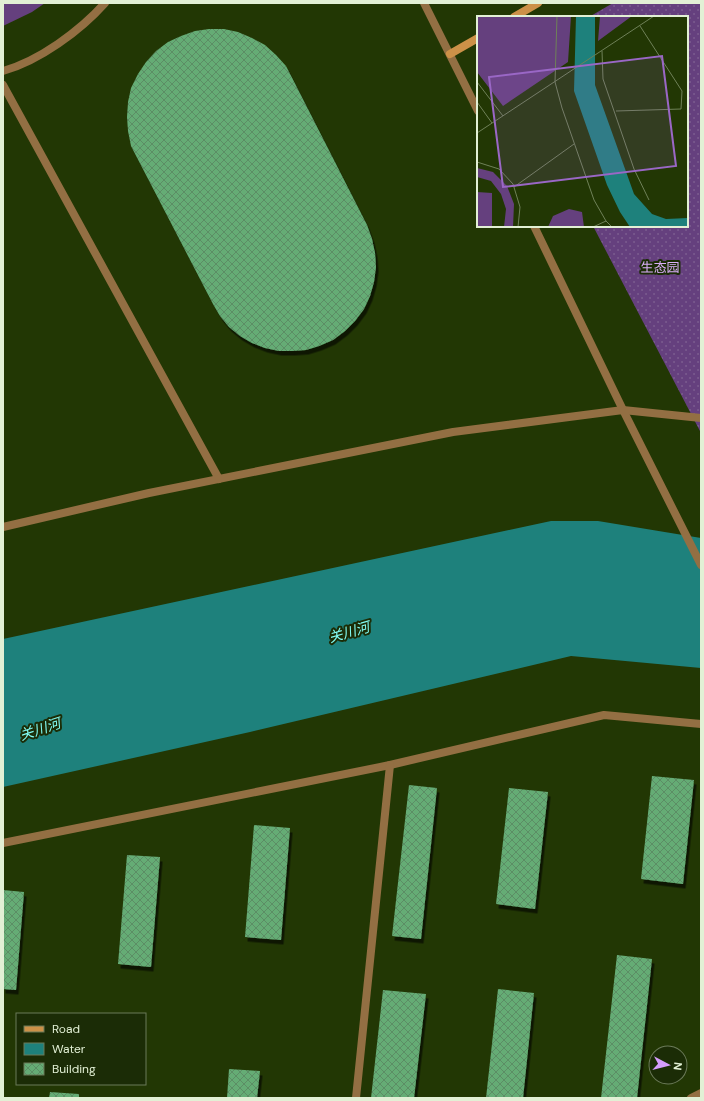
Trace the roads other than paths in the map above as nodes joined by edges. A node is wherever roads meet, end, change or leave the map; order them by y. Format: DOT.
graph roads {
  1 [pos="105,3"];
  2 [pos="424,3"];
  3 [pos="538,3"];
  4 [pos="516,16"];
  5 [pos="477,39"];
  6 [pos="450,54"];
  7 [pos="3,71"];
  8 [pos="3,85"];
  9 [pos="477,109"];
  10 [pos="534,227"];
  11 [pos="623,410"];
  12 [pos="701,418"];
  13 [pos="219,479"];
  14 [pos="3,527"];
  15 [pos="701,565"];
  16 [pos="701,724"];
  17 [pos="390,765"];
  18 [pos="3,843"];
  19 [pos="701,1093"];
  20 [pos="356,1098"];
  21 [pos="691,1098"];
  1 -- 7 [label="street"];
  2 -- 6 [label="street"];
  3 -- 4 [label="main road"];
  5 -- 6 [label="main road"];
  6 -- 9 [label="street"];
  8 -- 13 [label="street"];
  10 -- 11 [label="street"];
  11 -- 12 [label="street"];
  11 -- 13 [label="street"];
  11 -- 15 [label="street"];
  13 -- 14 [label="street"];
  16 -- 17 [label="street"];
  17 -- 18 [label="street"];
  17 -- 20 [label="street"];
  19 -- 21 [label="street"];
}
